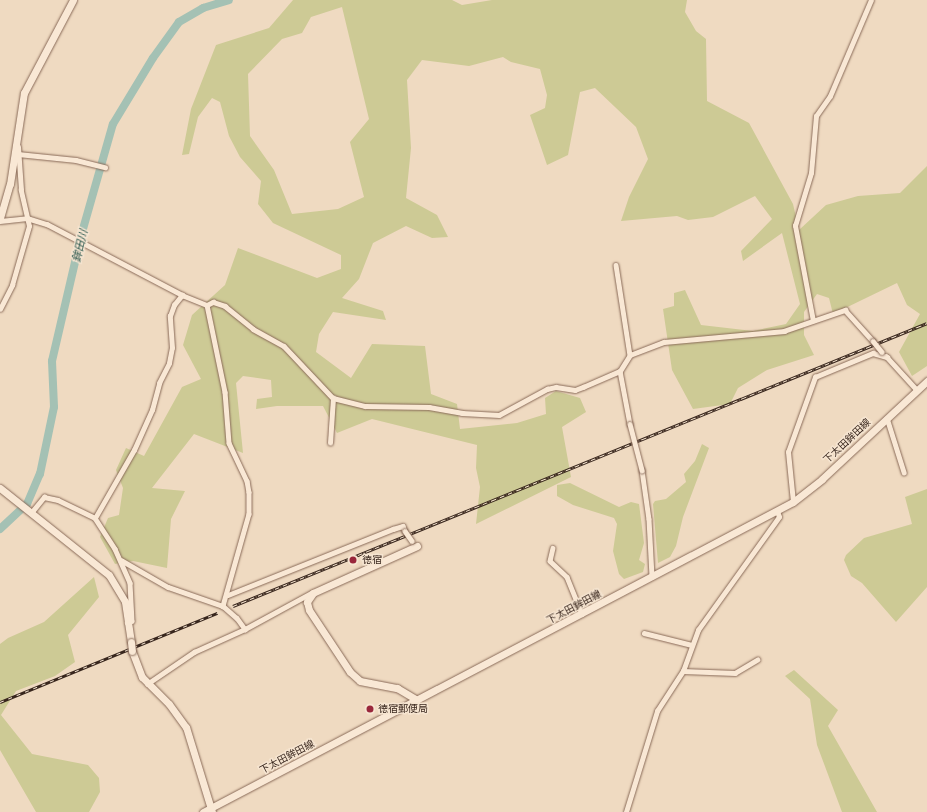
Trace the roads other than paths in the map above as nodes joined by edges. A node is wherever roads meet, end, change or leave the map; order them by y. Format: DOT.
graph roads {
  1 [pos="73,0"];
  2 [pos="871,0"];
  3 [pos="17,139"];
  4 [pos="18,154"];
  5 [pos="104,167"];
  6 [pos="27,218"];
  7 [pos="0,219"];
  8 [pos="616,265"];
  9 [pos="182,295"];
  10 [pos="207,305"];
  11 [pos="0,309"];
  12 [pos="813,321"];
  13 [pos="630,355"];
  14 [pos="887,357"];
  15 [pos="620,371"];
  16 [pos="927,381"];
  17 [pos="917,390"];
  18 [pos="333,398"];
  19 [pos="887,418"];
  20 [pos="330,442"];
  21 [pos="904,472"];
  22 [pos="0,488"];
  23 [pos="793,502"];
  24 [pos="777,511"];
  25 [pos="30,512"];
  26 [pos="95,518"];
  27 [pos="415,544"];
  28 [pos="553,548"];
  29 [pos="121,560"];
  30 [pos="652,577"];
  31 [pos="313,593"];
  32 [pos="228,595"];
  33 [pos="223,606"];
  34 [pos="582,614"];
  35 [pos="127,623"];
  36 [pos="245,629"];
  37 [pos="644,633"];
  38 [pos="692,645"];
  39 [pos="757,660"];
  40 [pos="683,671"];
  41 [pos="147,684"];
  42 [pos="417,700"];
  43 [pos="211,810"];
  44 [pos="203,812"];
  45 [pos="626,812"];
  1 -- 3 [label="street"];
  2 -- 12 [label="street"];
  3 -- 4 [label="street"];
  3 -- 7 [label="street"];
  4 -- 5 [label="street"];
  4 -- 6 [label="street"];
  6 -- 7 [label="street"];
  6 -- 9 [label="street"];
  6 -- 11 [label="street"];
  8 -- 13 [label="street"];
  9 -- 10 [label="street"];
  9 -- 26 [label="street"];
  10 -- 18 [label="street"];
  10 -- 32 [label="street"];
  12 -- 13 [label="street"];
  12 -- 14 [label="street, bridge"];
  13 -- 15 [label="street"];
  14 -- 17 [label="street"];
  14 -- 23 [label="street"];
  15 -- 18 [label="street"];
  15 -- 30 [label="street, bridge"];
  16 -- 17 [label="street, 下太田鉾田線"];
  17 -- 19 [label="street, 下太田鉾田線"];
  18 -- 20 [label="street"];
  19 -- 21 [label="street"];
  19 -- 23 [label="street, 下太田鉾田線"];
  22 -- 25 [label="street"];
  23 -- 24 [label="street, 下太田鉾田線"];
  24 -- 30 [label="street, 下太田鉾田線"];
  24 -- 38 [label="street"];
  25 -- 26 [label="street"];
  25 -- 35 [label="street"];
  26 -- 29 [label="street"];
  27 -- 31 [label="street"];
  27 -- 32 [label="street, bridge"];
  28 -- 34 [label="street"];
  29 -- 33 [label="street"];
  29 -- 35 [label="street"];
  30 -- 34 [label="street, 下太田鉾田線"];
  31 -- 36 [label="street"];
  31 -- 42 [label="street"];
  32 -- 33 [label="street"];
  33 -- 36 [label="street"];
  34 -- 42 [label="street, 下太田鉾田線"];
  35 -- 41 [label="street, bridge"];
  36 -- 41 [label="street"];
  37 -- 38 [label="street"];
  38 -- 40 [label="street"];
  39 -- 40 [label="street"];
  40 -- 45 [label="street"];
  41 -- 43 [label="street"];
  42 -- 43 [label="street, 下太田鉾田線"];
  43 -- 44 [label="street, 下太田鉾田線"];
}
